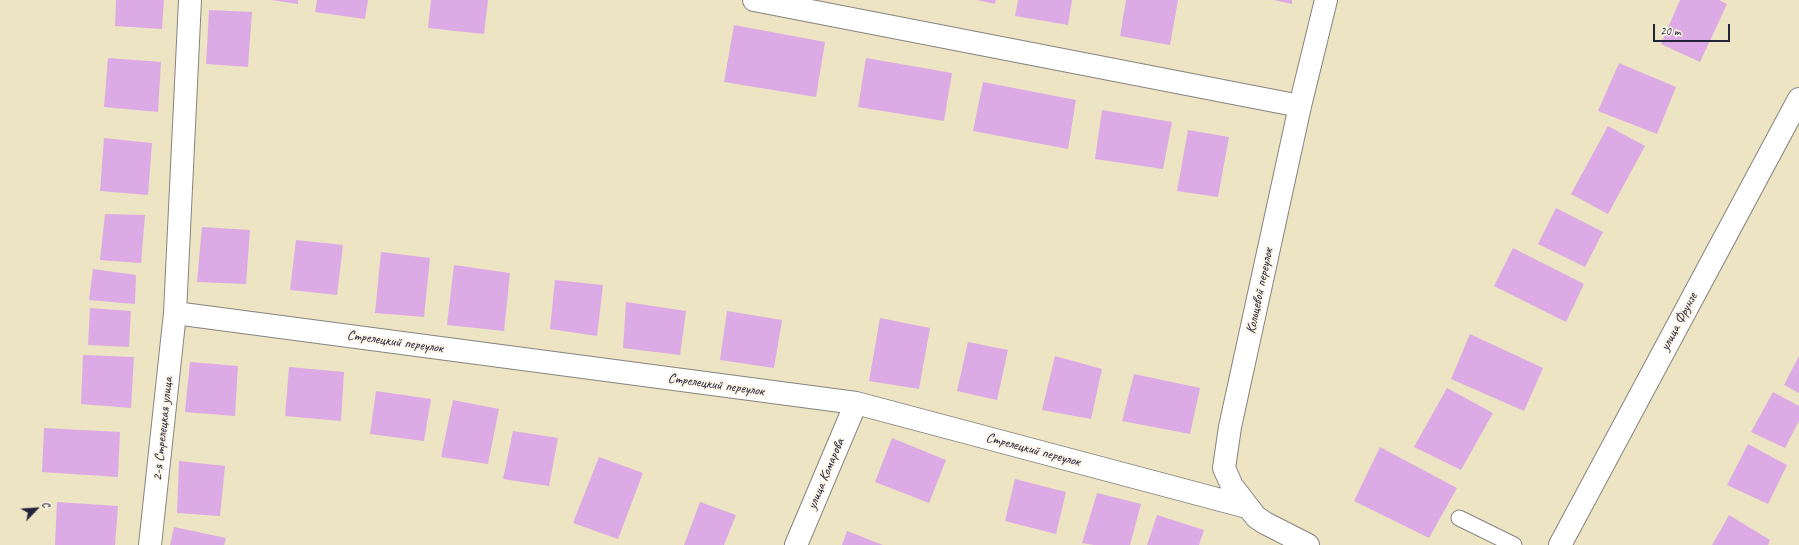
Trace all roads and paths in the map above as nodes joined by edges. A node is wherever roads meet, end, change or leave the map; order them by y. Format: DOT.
graph roads {
  1 [pos="190,0"];
  2 [pos="754,0"];
  3 [pos="1326,0"];
  4 [pos="1799,99"];
  5 [pos="1300,106"];
  6 [pos="175,313"];
  7 [pos="856,403"];
  8 [pos="1248,507"];
  9 [pos="1459,518"];
  10 [pos="150,545"];
  11 [pos="796,545"];
  12 [pos="1308,545"];
  13 [pos="1514,545"];
  14 [pos="1560,545"];
  1 -- 6 [label="street, 2-я Стрелецкая улица"];
  2 -- 5 [label="street"];
  3 -- 5 [label="street, Кольцевой переулок"];
  4 -- 14 [label="street, улица Фрунзе"];
  5 -- 8 [label="street, Кольцевой переулок"];
  6 -- 7 [label="street, Стрелецкий переулок"];
  6 -- 10 [label="street, 2-я Стрелецкая улица"];
  7 -- 8 [label="street, Стрелецкий переулок"];
  7 -- 11 [label="street, улица Комарова"];
  8 -- 12 [label="street, Кольцевой переулок"];
  9 -- 13 [label="lane"];
}
